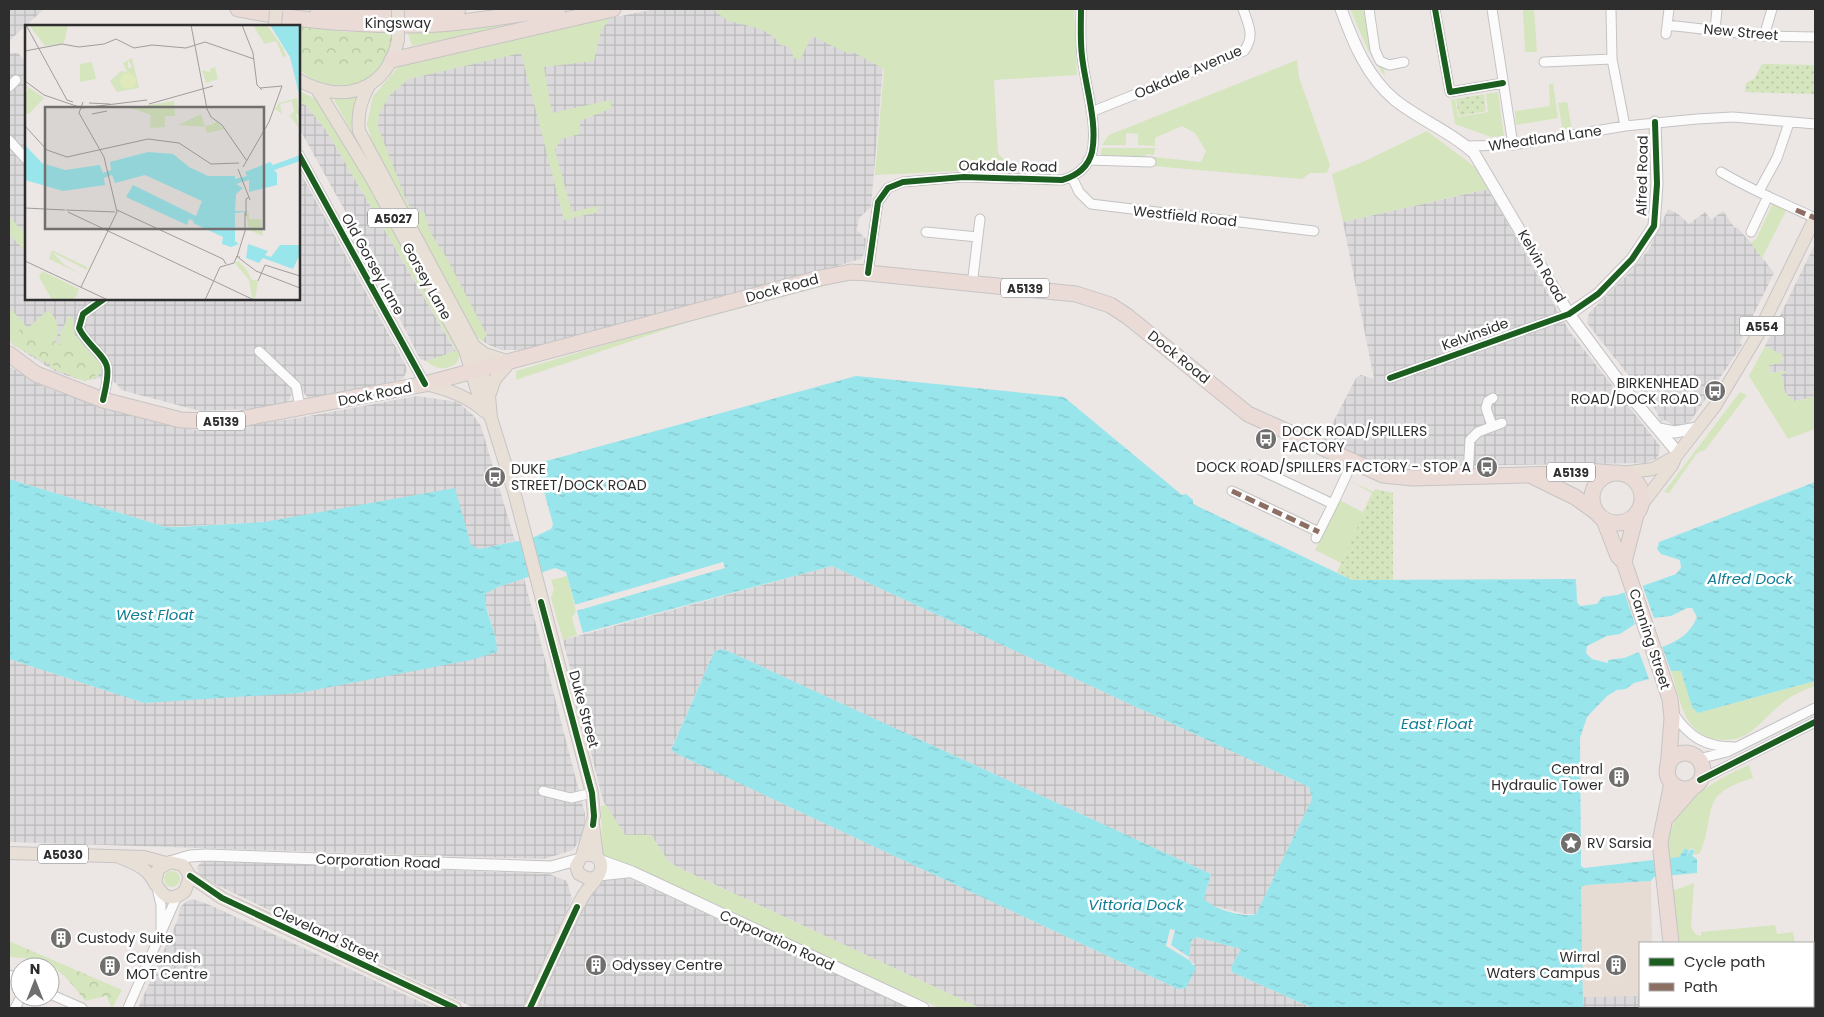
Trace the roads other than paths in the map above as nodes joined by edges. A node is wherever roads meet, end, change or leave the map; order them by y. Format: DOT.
graph roads {
  1 [pos="238,9"];
  2 [pos="318,9"];
  3 [pos="398,9"];
  4 [pos="458,9"];
  5 [pos="558,9"];
  6 [pos="613,9"];
  7 [pos="1081,9"];
  8 [pos="1243,9"];
  9 [pos="1341,9"];
  10 [pos="1369,9"];
  11 [pos="1435,9"];
  12 [pos="1492,9"];
  13 [pos="1611,9"];
  14 [pos="1669,9"];
  15 [pos="1717,9"];
  16 [pos="1772,9"];
  17 [pos="276,10"];
  18 [pos="275,25"];
  19 [pos="1715,30"];
  20 [pos="1764,36"];
  21 [pos="1815,37"];
  22 [pos="1612,59"];
  23 [pos="392,60"];
  24 [pos="1404,62"];
  25 [pos="1544,62"];
  26 [pos="16,80"];
  27 [pos="300,80"];
  28 [pos="1503,83"];
  29 [pos="370,84"];
  30 [pos="9,87"];
  31 [pos="317,89"];
  32 [pos="1091,112"];
  33 [pos="1655,122"];
  34 [pos="1789,124"];
  35 [pos="1815,124"];
  36 [pos="1625,126"];
  37 [pos="9,140"];
  38 [pos="1513,145"];
  39 [pos="1467,146"];
  40 [pos="300,157"];
  41 [pos="25,158"];
  42 [pos="1088,160"];
  43 [pos="1152,162"];
  44 [pos="1720,172"];
  45 [pos="1072,177"];
  46 [pos="1759,191"];
  47 [pos="1768,196"];
  48 [pos="1815,218"];
  49 [pos="980,219"];
  50 [pos="1314,231"];
  51 [pos="926,232"];
  52 [pos="1751,232"];
  53 [pos="978,237"];
  54 [pos="868,273"];
  55 [pos="972,285"];
  56 [pos="103,300"];
  57 [pos="1569,314"];
  58 [pos="470,348"];
  59 [pos="259,351"];
  60 [pos="9,354"];
  61 [pos="510,362"];
  62 [pos="478,371"];
  63 [pos="1390,378"];
  64 [pos="444,380"];
  65 [pos="425,384"];
  66 [pos="489,396"];
  67 [pos="1493,398"];
  68 [pos="103,400"];
  69 [pos="300,407"];
  70 [pos="491,418"];
  71 [pos="1502,423"];
  72 [pos="1492,426"];
  73 [pos="1697,428"];
  74 [pos="1659,429"];
  75 [pos="1677,454"];
  76 [pos="1352,462"];
  77 [pos="1250,465"];
  78 [pos="1618,473"];
  79 [pos="1528,475"];
  80 [pos="1468,476"];
  81 [pos="1232,491"];
  82 [pos="1332,504"];
  83 [pos="1639,509"];
  84 [pos="1600,516"];
  85 [pos="1624,562"];
  86 [pos="1815,708"];
  87 [pos="1672,714"];
  88 [pos="1815,722"];
  89 [pos="1738,747"];
  90 [pos="1695,757"];
  91 [pos="1670,776"];
  92 [pos="1697,783"];
  93 [pos="544,791"];
  94 [pos="592,793"];
  95 [pos="1666,818"];
  96 [pos="593,825"];
  97 [pos="9,852"];
  98 [pos="206,855"];
  99 [pos="116,856"];
  100 [pos="581,858"];
  101 [pos="598,859"];
  102 [pos="168,862"];
  103 [pos="551,866"];
  104 [pos="632,872"];
  105 [pos="189,874"];
  106 [pos="580,875"];
  107 [pos="597,876"];
  108 [pos="1662,878"];
  109 [pos="156,886"];
  110 [pos="179,896"];
  111 [pos="222,898"];
  112 [pos="577,907"];
  113 [pos="161,934"];
  114 [pos="1664,942"];
  115 [pos="1671,942"];
  116 [pos="60,998"];
  117 [pos="82,1008"];
  118 [pos="128,1008"];
  119 [pos="455,1008"];
  120 [pos="530,1008"];
  121 [pos="923,1008"];
  1 -- 5 [label="highway, Kingsway"];
  2 -- 4 [label="highway, Kingsway"];
  3 -- 23 [label="main road, bridge"];
  6 -- 23 [label="highway"];
  7 -- 32 [label="street"];
  8 -- 32 [label="street, Oakdale Avenue"];
  9 -- 39 [label="main road"];
  10 -- 24 [label="street"];
  11 -- 28 [label="street"];
  12 -- 28 [label="street"];
  13 -- 22 [label="street"];
  14 -- 19 [label="street, New Street"];
  15 -- 19 [label="street"];
  16 -- 20 [label="street"];
  17 -- 18 [label="main road, bridge"];
  19 -- 20 [label="street, New Street"];
  20 -- 21 [label="street, New Street"];
  22 -- 25 [label="street"];
  22 -- 36 [label="street"];
  23 -- 29 [label="main road"];
  26 -- 30 [label="street"];
  27 -- 31 [label="main road"];
  28 -- 38 [label="street"];
  29 -- 31 [label="main road"];
  29 -- 58 [label="main road, Gorsey Lane / A5027"];
  31 -- 58 [label="main road, Gorsey Lane / A5027"];
  32 -- 42 [label="street"];
  33 -- 34 [label="street, Wheatland Lane"];
  33 -- 36 [label="street, Wheatland Lane"];
  33 -- 57 [label="main road, Alfred Road"];
  34 -- 35 [label="street, Wheatland Lane"];
  34 -- 46 [label="street"];
  36 -- 38 [label="street, Wheatland Lane"];
  37 -- 41 [label="street"];
  38 -- 39 [label="street, Wheatland Lane"];
  39 -- 57 [label="main road, Kelvin Road"];
  40 -- 65 [label="street, Old Gorsey Lane"];
  42 -- 43 [label="street"];
  42 -- 45 [label="street, Oakdale Road"];
  44 -- 46 [label="street"];
  45 -- 50 [label="street, Westfield Road"];
  45 -- 54 [label="street, Oakdale Road"];
  46 -- 47 [label="street"];
  47 -- 48 [label="street"];
  47 -- 52 [label="street"];
  48 -- 73 [label="main road, A554"];
  49 -- 53 [label="street"];
  51 -- 53 [label="street"];
  53 -- 55 [label="street"];
  54 -- 55 [label="highway, Dock Road / A5139"];
  54 -- 61 [label="highway, Dock Road / A5139"];
  55 -- 76 [label="highway, Dock Road / A5139"];
  56 -- 68 [label="street"];
  57 -- 63 [label="street, Kelvinside"];
  57 -- 74 [label="main road, Kelvin Road"];
  58 -- 61 [label="main road"];
  58 -- 62 [label="main road, Gorsey Lane / A5027"];
  58 -- 64 [label="main road"];
  59 -- 69 [label="street"];
  60 -- 68 [label="highway, Dock Road / A5139"];
  61 -- 62 [label="highway, Dock Road / A5139"];
  61 -- 66 [label="main road"];
  62 -- 64 [label="highway, Dock Road / A5139"];
  62 -- 66 [label="main road, Duke Street / A5027"];
  62 -- 70 [label="main road, Duke Street / A5027"];
  64 -- 65 [label="highway, Dock Road / A5139"];
  65 -- 69 [label="highway, Dock Road / A5139"];
  65 -- 70 [label="main road"];
  66 -- 70 [label="main road, Duke Street / A5027"];
  67 -- 72 [label="street"];
  68 -- 69 [label="highway, Dock Road / A5139"];
  70 -- 94 [label="main road, Duke Street / A5027"];
  71 -- 72 [label="street"];
  72 -- 80 [label="street"];
  73 -- 74 [label="main road"];
  73 -- 75 [label="main road, A554"];
  74 -- 75 [label="main road, Kelvin Road"];
  75 -- 78 [label="main road, A554"];
  75 -- 83 [label="main road, A554"];
  76 -- 80 [label="highway, Dock Road / A5139"];
  76 -- 82 [label="street"];
  77 -- 82 [label="street"];
  78 -- 79 [label="highway, Dock Road / A5139"];
  78 -- 83 [label="highway"];
  78 -- 84 [label="highway"];
  79 -- 80 [label="highway, Dock Road / A5139"];
  79 -- 84 [label="highway, Dock Road / A5139"];
  81 -- 82 [label="street"];
  83 -- 84 [label="highway"];
  83 -- 85 [label="highway, A554"];
  84 -- 85 [label="highway, Canning Street"];
  85 -- 87 [label="highway, Canning Street"];
  86 -- 89 [label="street"];
  87 -- 89 [label="street"];
  87 -- 90 [label="highway, Canning Street"];
  87 -- 91 [label="highway, Canning Street"];
  88 -- 92 [label="street"];
  89 -- 90 [label="street"];
  90 -- 91 [label="highway"];
  90 -- 92 [label="highway"];
  91 -- 92 [label="highway"];
  91 -- 95 [label="highway, Canning Street"];
  92 -- 95 [label="highway"];
  93 -- 94 [label="street"];
  94 -- 96 [label="main road, Duke Street / A5027"];
  95 -- 108 [label="highway, Canning Street"];
  96 -- 100 [label="main road, Duke Street / A5027"];
  96 -- 101 [label="main road, Duke Street / A5027"];
  97 -- 99 [label="main road, Corporation Road / A5030"];
  98 -- 102 [label="main road, Corporation Road"];
  98 -- 103 [label="main road, Corporation Road"];
  98 -- 105 [label="main road"];
  99 -- 102 [label="main road, Corporation Road / A5030"];
  99 -- 109 [label="main road, Corporation Road / A5030"];
  100 -- 101 [label="main road"];
  100 -- 103 [label="main road, Corporation Road"];
  100 -- 106 [label="main road"];
  101 -- 104 [label="main road, Corporation Road"];
  101 -- 107 [label="main road"];
  102 -- 105 [label="main road"];
  102 -- 109 [label="main road"];
  103 -- 106 [label="main road, Corporation Road"];
  104 -- 107 [label="main road, Corporation Road"];
  104 -- 121 [label="main road, Corporation Road"];
  105 -- 110 [label="main road"];
  105 -- 111 [label="main road, Cleveland Street"];
  106 -- 107 [label="main road"];
  106 -- 112 [label="main road"];
  107 -- 112 [label="main road"];
  108 -- 114 [label="highway"];
  108 -- 115 [label="highway"];
  109 -- 110 [label="main road"];
  109 -- 113 [label="street"];
  110 -- 111 [label="main road, Cleveland Street"];
  110 -- 113 [label="street"];
  111 -- 119 [label="main road, Cleveland Street"];
  112 -- 120 [label="main road"];
  113 -- 118 [label="street"];
  116 -- 117 [label="street"];
}
